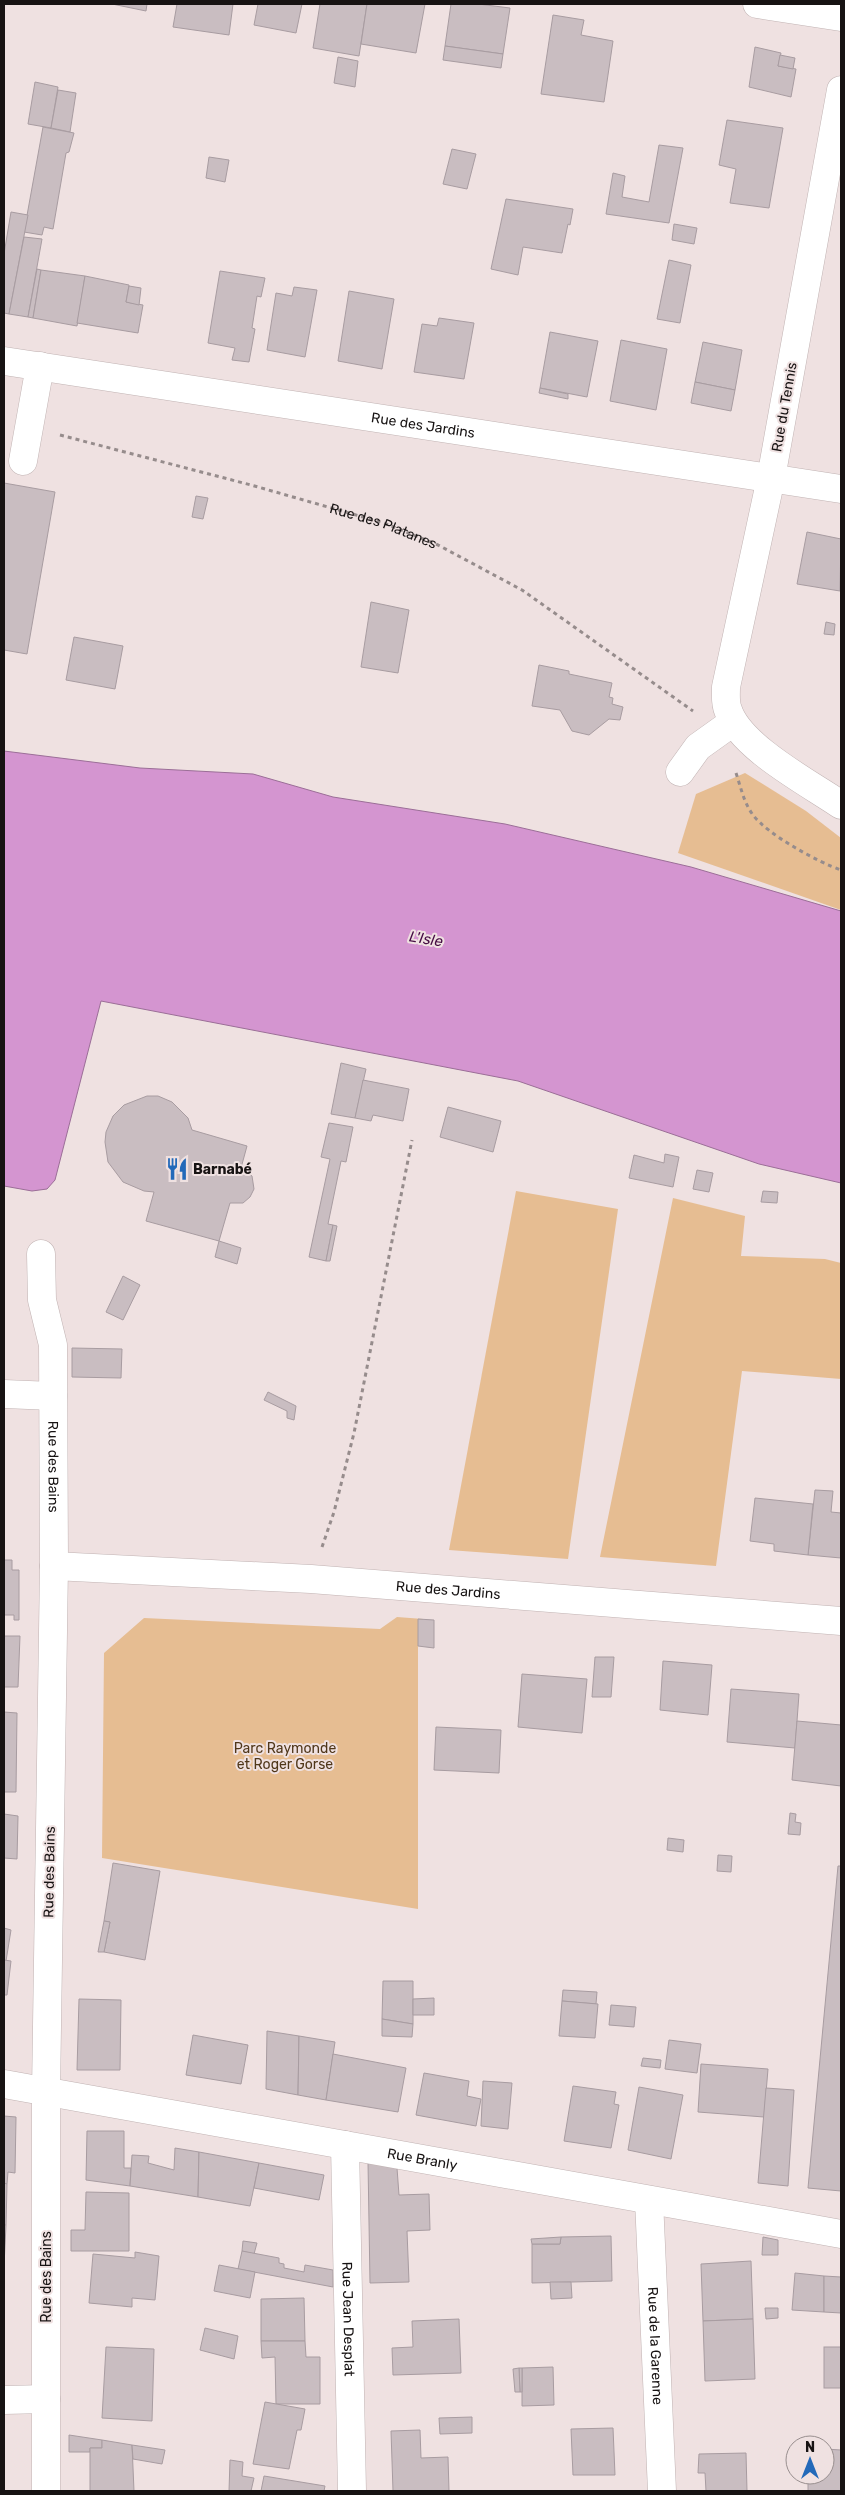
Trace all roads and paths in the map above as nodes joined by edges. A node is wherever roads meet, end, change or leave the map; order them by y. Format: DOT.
graph roads {
  1 [pos="757,4"];
  2 [pos="841,17"];
  3 [pos="841,90"];
  4 [pos="4,361"];
  5 [pos="40,366"];
  6 [pos="30,428"];
  7 [pos="23,461"];
  8 [pos="771,478"];
  9 [pos="841,489"];
  10 [pos="724,728"];
  11 [pos="680,772"];
  12 [pos="841,805"];
  13 [pos="841,870"];
  14 [pos="412,1140"];
  15 [pos="41,1254"];
  16 [pos="4,1394"];
  17 [pos="53,1396"];
  18 [pos="54,1566"];
  19 [pos="311,1579"];
  20 [pos="841,1621"];
  21 [pos="4,2084"];
  22 [pos="46,2092"];
  23 [pos="345,2145"];
  24 [pos="649,2200"];
  25 [pos="841,2234"];
  26 [pos="46,2399"];
  27 [pos="4,2400"];
  28 [pos="46,2491"];
  29 [pos="352,2491"];
  30 [pos="662,2491"];
  1 -- 2 [label="street"];
  3 -- 8 [label="street, Rue du Tennis"];
  4 -- 5 [label="street, Rue des Jardins"];
  5 -- 6 [label="street"];
  5 -- 8 [label="street, Rue des Jardins"];
  6 -- 7 [label="street"];
  6 -- 10 [label="path, Rue des Platanes"];
  8 -- 9 [label="street, Rue des Jardins"];
  8 -- 10 [label="street, Rue du Tennis"];
  10 -- 11 [label="street"];
  10 -- 12 [label="street"];
  10 -- 13 [label="path, Rue des Platanes"];
  14 -- 19 [label="path"];
  15 -- 17 [label="street, Rue des Bains"];
  16 -- 17 [label="street"];
  17 -- 18 [label="street, Rue des Bains"];
  18 -- 19 [label="street, Rue des Jardins"];
  18 -- 22 [label="street, Rue des Bains"];
  19 -- 20 [label="street, Rue des Jardins"];
  21 -- 22 [label="street, Rue Branly"];
  22 -- 23 [label="street, Rue Branly"];
  22 -- 26 [label="street, Rue des Bains"];
  23 -- 24 [label="street, Rue Branly"];
  23 -- 29 [label="street, Rue Jean Desplat"];
  24 -- 25 [label="street, Rue Branly"];
  24 -- 30 [label="street, Rue de la Garenne"];
  26 -- 27 [label="street"];
  26 -- 28 [label="street, Rue des Bains"];
}
